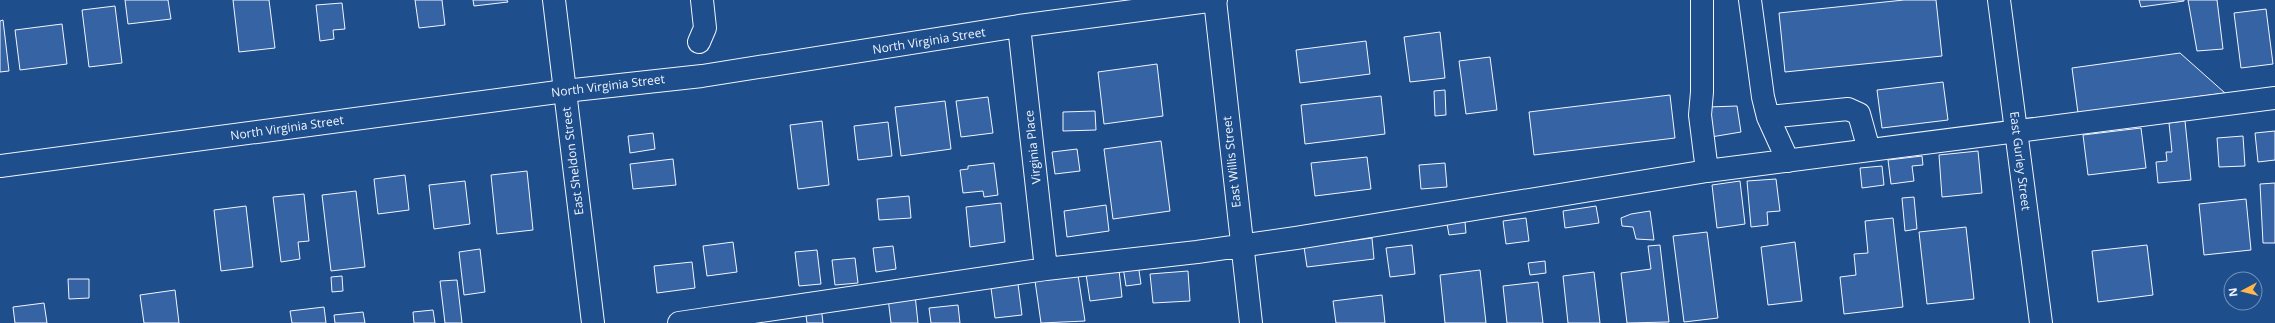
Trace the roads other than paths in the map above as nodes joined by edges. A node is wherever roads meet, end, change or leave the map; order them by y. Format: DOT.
graph roads {
  1 [pos="554,0"];
  2 [pos="702,0"];
  3 [pos="1215,0"];
  4 [pos="1702,0"];
  5 [pos="1750,0"];
  6 [pos="1999,0"];
  7 [pos="1019,26"];
  8 [pos="699,42"];
  9 [pos="565,91"];
  10 [pos="2275,98"];
  11 [pos="1768,117"];
  12 [pos="2016,131"];
  13 [pos="1869,150"];
  14 [pos="1788,160"];
  15 [pos="0,166"];
  16 [pos="1707,171"];
  17 [pos="1241,245"];
  18 [pos="1046,268"];
  19 [pos="593,323"];
  20 [pos="678,323"];
  21 [pos="1251,323"];
  22 [pos="2041,323"];
  1 -- 9 [label="street, East Sheldon Street"];
  2 -- 8 [label="street"];
  3 -- 7 [label="street, North Virginia Street"];
  3 -- 17 [label="street, East Willis Street"];
  4 -- 16 [label="street"];
  5 -- 11 [label="street"];
  6 -- 12 [label="street, East Gurley Street"];
  7 -- 9 [label="street, North Virginia Street"];
  7 -- 18 [label="street, Virginia Place"];
  9 -- 15 [label="street, North Virginia Street"];
  9 -- 19 [label="street, East Sheldon Street"];
  10 -- 12 [label="street"];
  11 -- 13 [label="street"];
  11 -- 14 [label="street"];
  12 -- 13 [label="street"];
  12 -- 22 [label="street, East Gurley Street"];
  13 -- 14 [label="street"];
  14 -- 16 [label="street"];
  16 -- 17 [label="street"];
  17 -- 18 [label="street"];
  17 -- 21 [label="street, East Willis Street"];
  18 -- 20 [label="street"];
}
